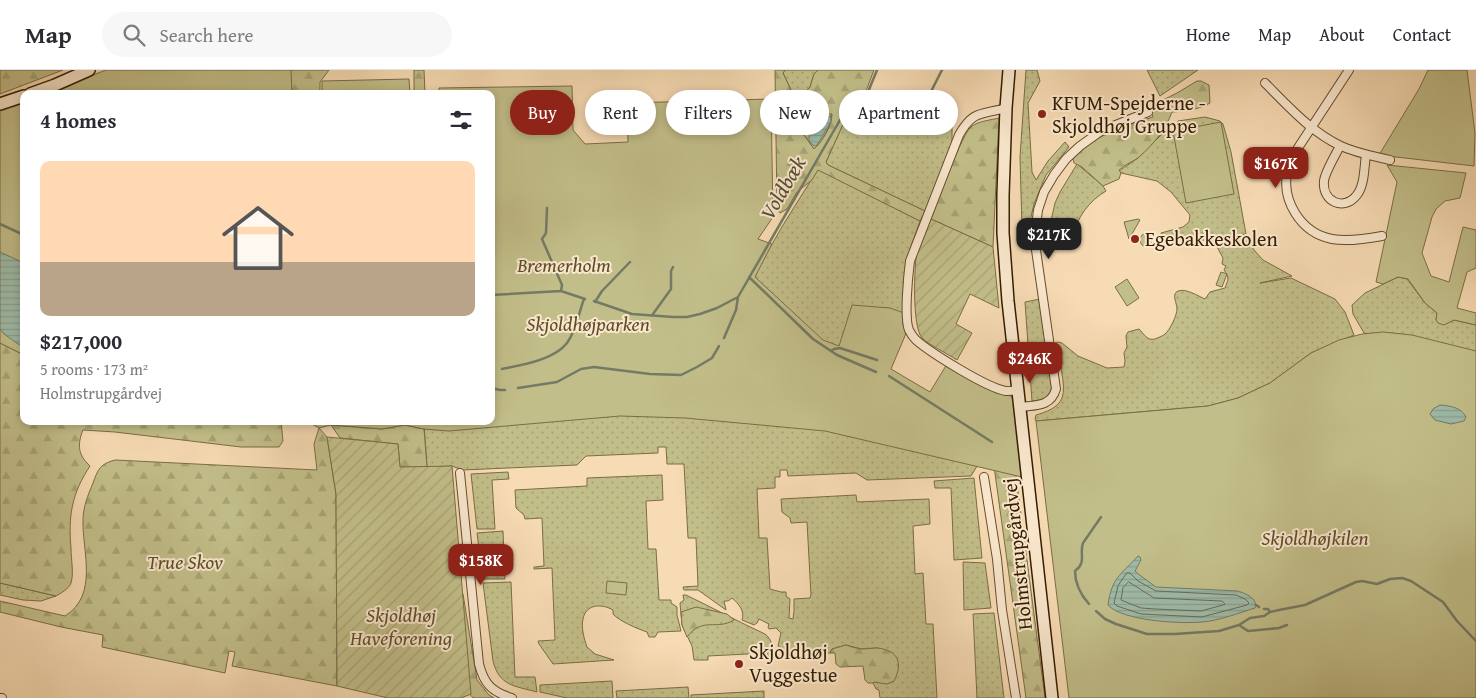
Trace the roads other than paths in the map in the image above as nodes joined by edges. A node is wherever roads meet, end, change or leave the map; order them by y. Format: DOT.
graph roads {
  1 [pos="89,70"];
  2 [pos="1010,70"];
  3 [pos="1349,70"];
  4 [pos="1265,84"];
  5 [pos="41,90"];
  6 [pos="20,97"];
  7 [pos="0,104"];
  8 [pos="1006,108"];
  9 [pos="1148,112"];
  10 [pos="1312,129"];
  11 [pos="1340,146"];
  12 [pos="1366,155"];
  13 [pos="1390,160"];
  14 [pos="1382,236"];
  15 [pos="1018,390"];
  16 [pos="1020,407"];
  17 [pos="460,473"];
  18 [pos="984,476"];
  19 [pos="512,698"];
  20 [pos="1016,698"];
  21 [pos="1052,698"];
  1 -- 5 [label="street"];
  2 -- 8 [label="street, Holmstrupgårdvej"];
  3 -- 10 [label="street"];
  4 -- 10 [label="street"];
  6 -- 7 [label="street"];
  8 -- 15 [label="street, Holmstrupgårdvej"];
  8 -- 15 [label="street"];
  9 -- 16 [label="street"];
  10 -- 11 [label="street"];
  10 -- 14 [label="street"];
  11 -- 12 [label="street"];
  11 -- 12 [label="street"];
  12 -- 13 [label="street"];
  15 -- 16 [label="street, Holmstrupgårdvej"];
  16 -- 21 [label="street, Holmstrupgårdvej"];
  17 -- 19 [label="street"];
  18 -- 20 [label="street"];
}
